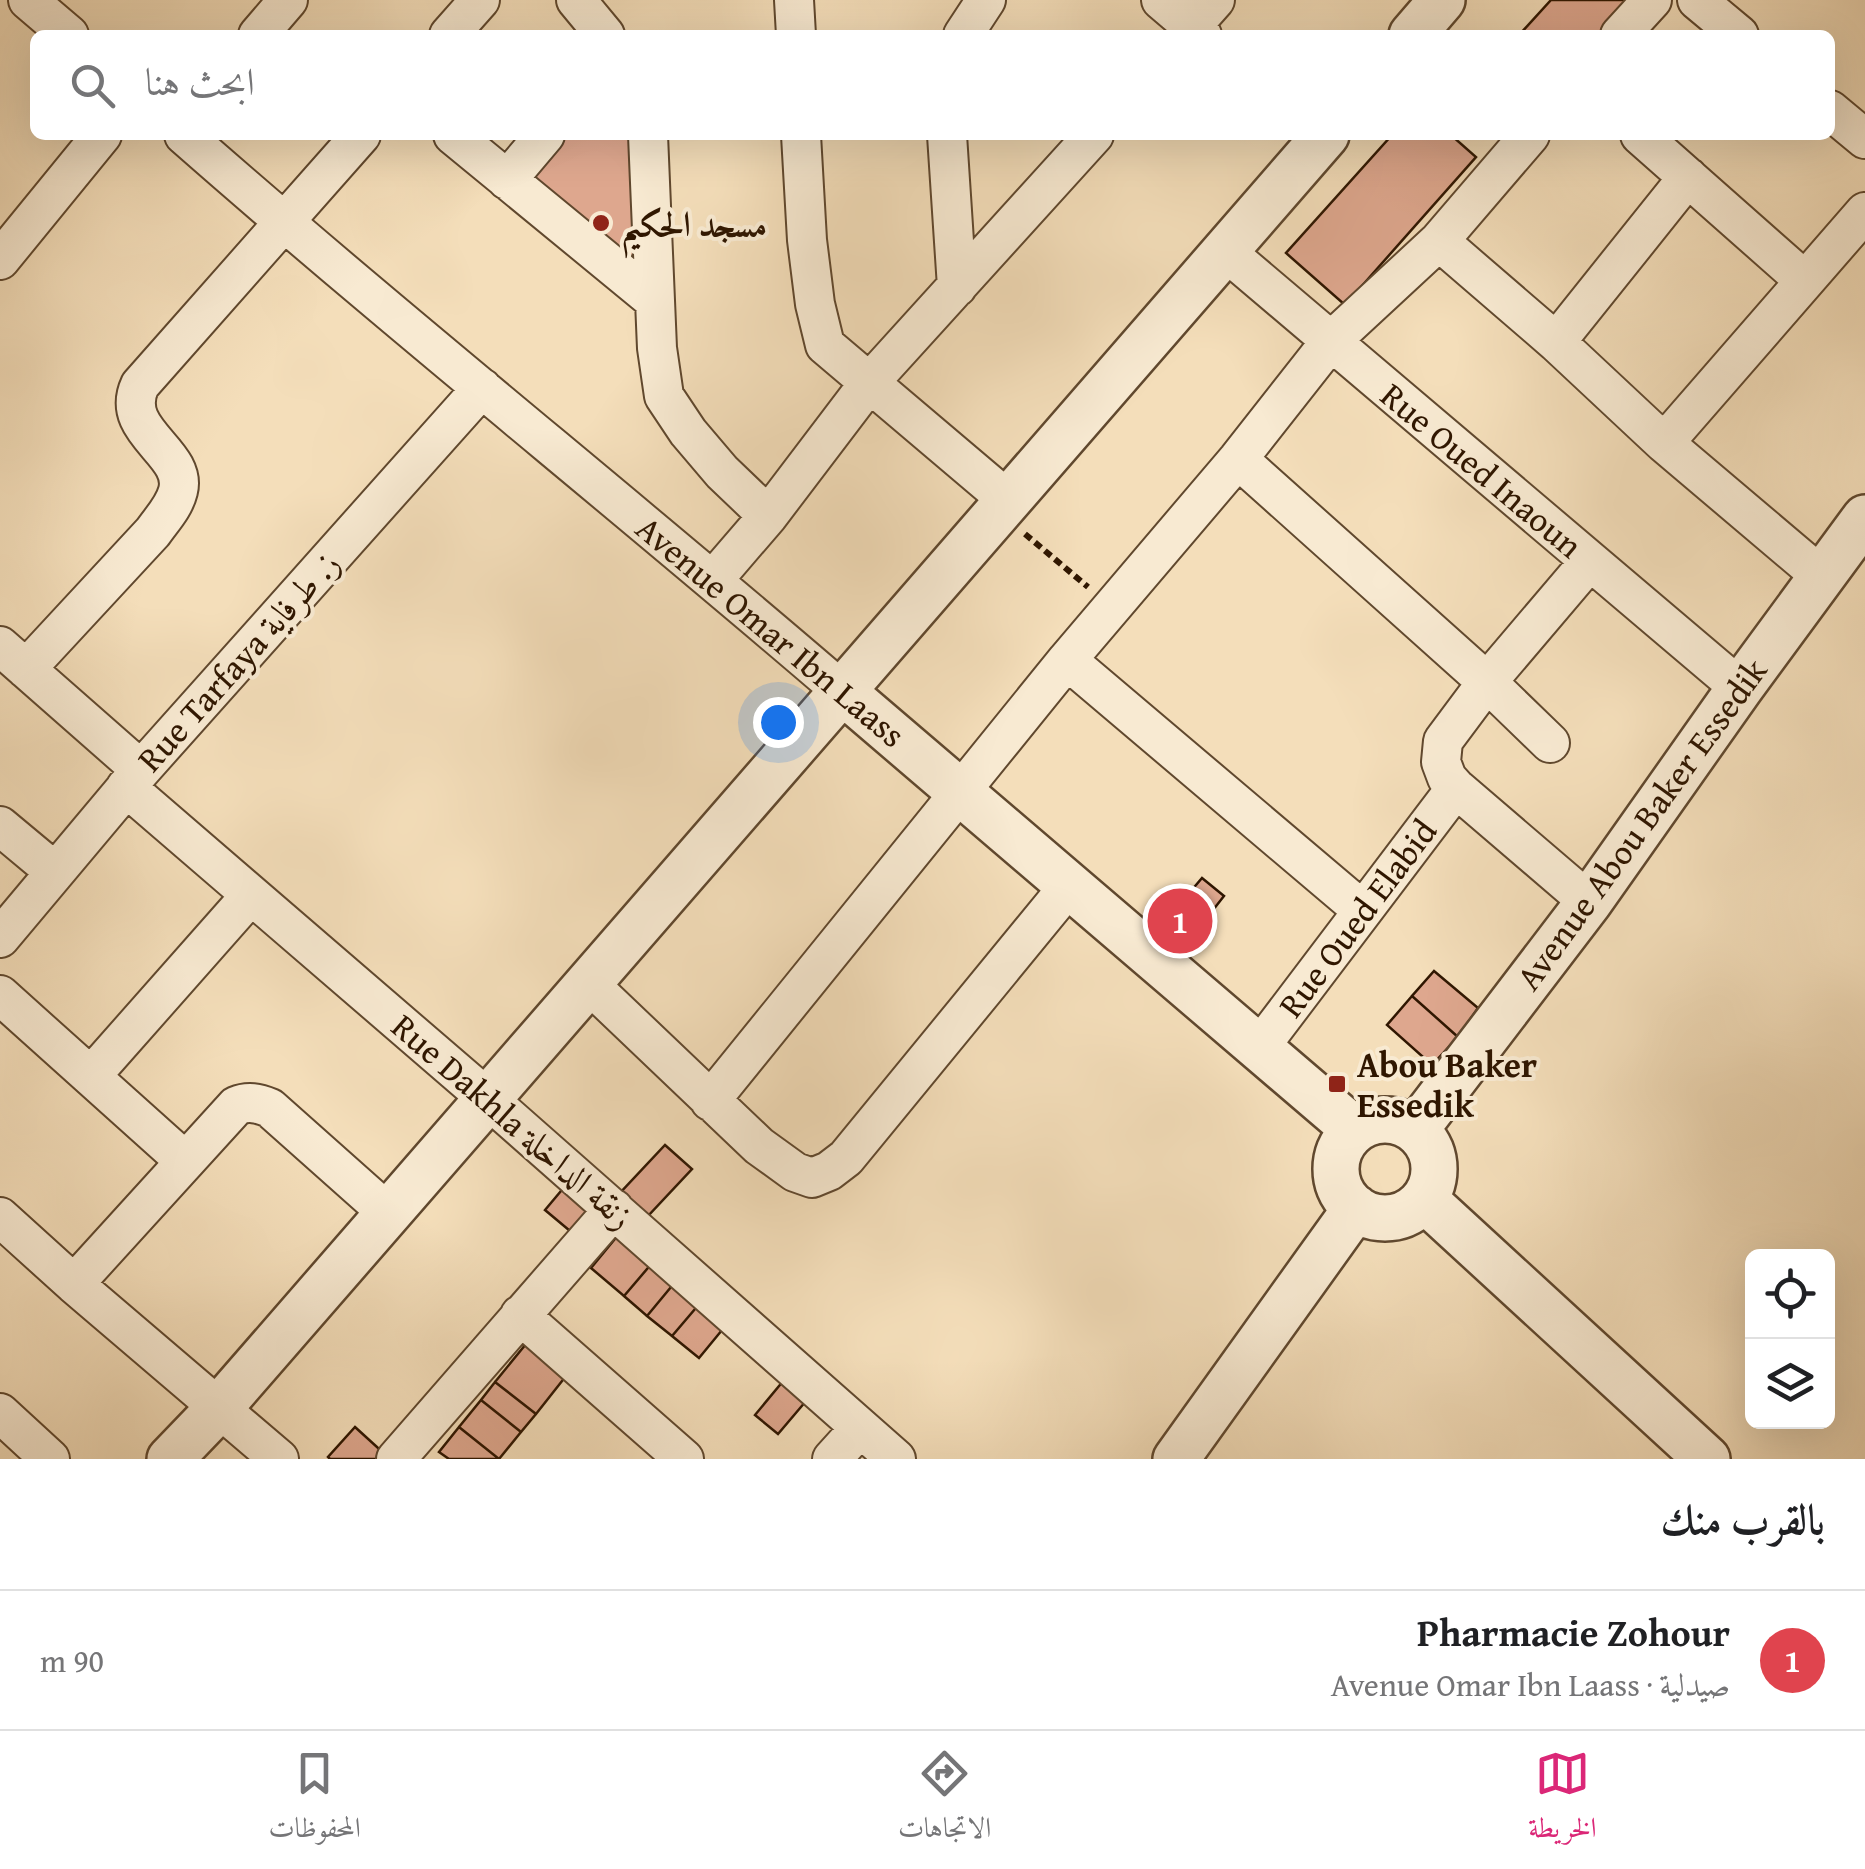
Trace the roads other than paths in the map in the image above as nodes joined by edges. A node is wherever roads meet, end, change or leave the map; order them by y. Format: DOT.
graph roads {
  1 [pos="288,0"];
  2 [pos="480,0"];
  3 [pos="576,0"];
  4 [pos="794,0"];
  5 [pos="986,0"];
  6 [pos="1161,0"];
  7 [pos="1442,0"];
  8 [pos="1652,0"];
  9 [pos="1697,0"];
  10 [pos="1198,24"];
  11 [pos="262,30"];
  12 [pos="453,30"];
  13 [pos="601,30"];
  14 [pos="796,30"];
  15 [pos="966,30"];
  16 [pos="1416,30"];
  17 [pos="1625,30"];
  18 [pos="1733,30"];
  19 [pos="1835,114"];
  20 [pos="1865,139"];
  21 [pos="98,140"];
  22 [pos="190,140"];
  23 [pos="356,140"];
  24 [pos="459,140"];
  25 [pos="540,140"];
  26 [pos="648,140"];
  27 [pos="801,140"];
  28 [pos="946,140"];
  29 [pos="1089,140"];
  30 [pos="1315,140"];
  31 [pos="1526,140"];
  32 [pos="1646,140"];
  33 [pos="1688,177"];
  34 [pos="507,180"];
  35 [pos="1865,212"];
  36 [pos="284,222"];
  37 [pos="1440,241"];
  38 [pos="1225,251"];
  39 [pos="0,260"];
  40 [pos="1804,280"];
  41 [pos="957,286"];
  42 [pos="655,302"];
  43 [pos="1330,342"];
  44 [pos="1556,342"];
  45 [pos="869,384"];
  46 [pos="482,388"];
  47 [pos="1664,443"];
  48 [pos="1238,459"];
  49 [pos="1004,507"];
  50 [pos="768,516"];
  51 [pos="1865,518"];
  52 [pos="1589,562"];
  53 [pos="1821,576"];
  54 [pos="713,580"];
  55 [pos="13,657"];
  56 [pos="1068,660"];
  57 [pos="1487,682"];
  58 [pos="1740,688"];
  59 [pos="842,692"];
  60 [pos="1550,743"];
  61 [pos="134,778"];
  62 [pos="1456,788"];
  63 [pos="959,792"];
  64 [pos="0,826"];
  65 [pos="54,872"];
  66 [pos="1069,886"];
  67 [pos="251,895"];
  68 [pos="1589,902"];
  69 [pos="1362,910"];
  70 [pos="0,938"];
  71 [pos="588,983"];
  72 [pos="0,995"];
  73 [pos="1259,1048"];
  74 [pos="90,1076"];
  75 [pos="488,1099"];
  76 [pos="710,1102"];
  77 [pos="1355,1130"];
  78 [pos="1415,1130"];
  79 [pos="185,1161"];
  80 [pos="1424,1199"];
  81 [pos="1356,1208"];
  82 [pos="614,1209"];
  83 [pos="388,1213"];
  84 [pos="0,1217"];
  85 [pos="74,1284"];
  86 [pos="520,1315"];
  87 [pos="218,1408"];
  88 [pos="0,1414"];
  89 [pos="860,1428"];
  90 [pos="50,1459"];
  91 [pos="170,1459"];
  92 [pos="279,1459"];
  93 [pos="396,1459"];
  94 [pos="684,1459"];
  95 [pos="832,1459"];
  96 [pos="896,1459"];
  97 [pos="1176,1459"];
  98 [pos="1708,1459"];
  1 -- 11 [label="street"];
  2 -- 12 [label="street"];
  3 -- 13 [label="street"];
  4 -- 14 [label="street"];
  5 -- 15 [label="street"];
  6 -- 10 [label="street"];
  7 -- 16 [label="street"];
  8 -- 17 [label="street"];
  9 -- 18 [label="street"];
  19 -- 20 [label="street"];
  21 -- 39 [label="street"];
  22 -- 36 [label="street, Avenue Omar Ibn Laass"];
  23 -- 36 [label="street"];
  24 -- 34 [label="street"];
  25 -- 34 [label="street"];
  26 -- 42 [label="street"];
  27 -- 45 [label="street"];
  28 -- 41 [label="street"];
  29 -- 41 [label="street"];
  30 -- 38 [label="street"];
  31 -- 37 [label="street"];
  32 -- 33 [label="street"];
  33 -- 40 [label="street"];
  33 -- 44 [label="street"];
  34 -- 42 [label="street"];
  35 -- 40 [label="street"];
  36 -- 46 [label="street, Avenue Omar Ibn Laass"];
  36 -- 55 [label="street"];
  37 -- 43 [label="street"];
  37 -- 44 [label="street"];
  38 -- 43 [label="street, Rue Oued Inaoun"];
  38 -- 49 [label="street"];
  40 -- 47 [label="street"];
  41 -- 45 [label="street"];
  42 -- 50 [label="street"];
  43 -- 48 [label="street"];
  43 -- 52 [label="street, Rue Oued Inaoun"];
  44 -- 47 [label="street"];
  45 -- 49 [label="street"];
  45 -- 50 [label="street"];
  46 -- 54 [label="street, Avenue Omar Ibn Laass"];
  46 -- 61 [label="street, Rue Tarfaya ز. طرفاية"];
  47 -- 53 [label="street"];
  48 -- 56 [label="street"];
  48 -- 57 [label="street"];
  49 -- 59 [label="street"];
  50 -- 54 [label="street"];
  51 -- 53 [label="street, Avenue Abou Baker Essedik"];
  52 -- 57 [label="street"];
  52 -- 58 [label="street, Rue Oued Inaoun"];
  53 -- 58 [label="street, Avenue Abou Baker Essedik"];
  54 -- 59 [label="street, Avenue Omar Ibn Laass"];
  55 -- 61 [label="street, Rue Dakhla زنقة الداخلة"];
  56 -- 63 [label="street"];
  56 -- 69 [label="street"];
  57 -- 60 [label="street"];
  57 -- 62 [label="street"];
  58 -- 68 [label="street, Avenue Abou Baker Essedik"];
  59 -- 63 [label="street, Avenue Omar Ibn Laass"];
  59 -- 71 [label="street"];
  61 -- 65 [label="street, Rue Tarfaya ز. طرفاية"];
  61 -- 67 [label="street, Rue Dakhla زنقة الداخلة"];
  62 -- 68 [label="street"];
  62 -- 69 [label="street, Rue Oued Elabid"];
  63 -- 66 [label="street, Avenue Omar Ibn Laass"];
  63 -- 76 [label="street"];
  64 -- 65 [label="street"];
  65 -- 70 [label="street, Rue Tarfaya ز. طرفاية"];
  66 -- 73 [label="street, Avenue Omar Ibn Laass"];
  66 -- 76 [label="street"];
  67 -- 74 [label="street"];
  67 -- 75 [label="street, Rue Dakhla زنقة الداخلة"];
  68 -- 78 [label="street, Avenue Abou Baker Essedik"];
  69 -- 73 [label="street, Rue Oued Elabid"];
  71 -- 75 [label="street"];
  71 -- 76 [label="street"];
  72 -- 74 [label="street"];
  73 -- 77 [label="street, Avenue Omar Ibn Laass"];
  74 -- 79 [label="street"];
  75 -- 82 [label="street, Rue Dakhla زنقة الداخلة"];
  75 -- 83 [label="street"];
  77 -- 78 [label="street"];
  77 -- 81 [label="street"];
  78 -- 80 [label="street"];
  79 -- 83 [label="street"];
  79 -- 85 [label="street"];
  80 -- 81 [label="street"];
  80 -- 98 [label="street"];
  81 -- 97 [label="street"];
  82 -- 86 [label="street"];
  82 -- 89 [label="street, Rue Dakhla زنقة الداخلة"];
  83 -- 87 [label="street"];
  84 -- 85 [label="street"];
  85 -- 87 [label="street"];
  86 -- 93 [label="street"];
  86 -- 94 [label="street"];
  87 -- 91 [label="street"];
  87 -- 92 [label="street"];
  88 -- 90 [label="street"];
  89 -- 95 [label="street"];
  89 -- 96 [label="street, Rue Dakhla زنقة الداخلة"];
}
